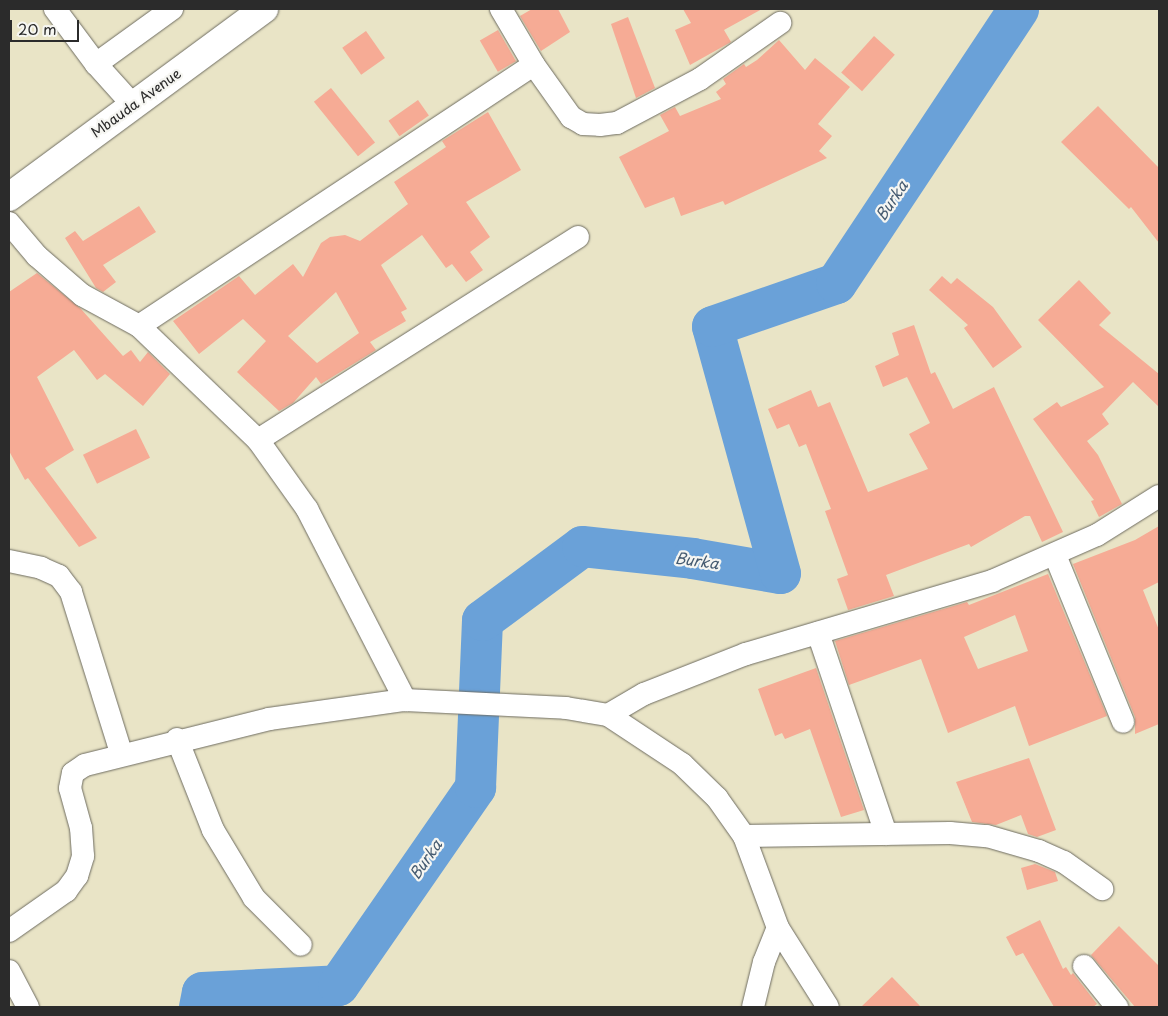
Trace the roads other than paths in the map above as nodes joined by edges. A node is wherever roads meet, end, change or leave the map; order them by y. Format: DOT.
graph roads {
  1 [pos="55,9"];
  2 [pos="264,9"];
  3 [pos="501,9"];
  4 [pos="160,12"];
  5 [pos="780,23"];
  6 [pos="96,64"];
  7 [pos="534,65"];
  8 [pos="132,104"];
  9 [pos="9,197"];
  10 [pos="9,223"];
  11 [pos="578,237"];
  12 [pos="140,326"];
  13 [pos="258,440"];
  14 [pos="1159,496"];
  15 [pos="1054,555"];
  16 [pos="9,561"];
  17 [pos="818,633"];
  18 [pos="405,700"];
  19 [pos="608,715"];
  20 [pos="1123,722"];
  21 [pos="177,739"];
  22 [pos="122,753"];
  23 [pos="886,834"];
  24 [pos="744,836"];
  25 [pos="1102,888"];
  26 [pos="778,928"];
  27 [pos="9,931"];
  28 [pos="301,945"];
  29 [pos="1084,966"];
  30 [pos="9,971"];
  31 [pos="28,1007"];
  32 [pos="753,1007"];
  33 [pos="828,1007"];
  34 [pos="1116,1007"];
  1 -- 6 [label="street"];
  2 -- 8 [label="street, Mbauda Avenue"];
  3 -- 7 [label="street"];
  4 -- 6 [label="street"];
  5 -- 7 [label="street"];
  6 -- 8 [label="street"];
  7 -- 12 [label="street"];
  8 -- 9 [label="street, Mbauda Avenue"];
  10 -- 12 [label="street"];
  11 -- 13 [label="street"];
  12 -- 13 [label="street"];
  13 -- 18 [label="street"];
  14 -- 15 [label="street"];
  15 -- 17 [label="street"];
  15 -- 20 [label="street"];
  16 -- 22 [label="street"];
  17 -- 19 [label="street"];
  17 -- 23 [label="street"];
  18 -- 19 [label="street"];
  18 -- 21 [label="street"];
  19 -- 24 [label="street"];
  21 -- 22 [label="street"];
  21 -- 28 [label="street"];
  22 -- 27 [label="street"];
  23 -- 24 [label="street"];
  23 -- 25 [label="street"];
  24 -- 26 [label="street"];
  26 -- 32 [label="street"];
  26 -- 33 [label="street"];
  29 -- 34 [label="street"];
  30 -- 31 [label="street"];
}
